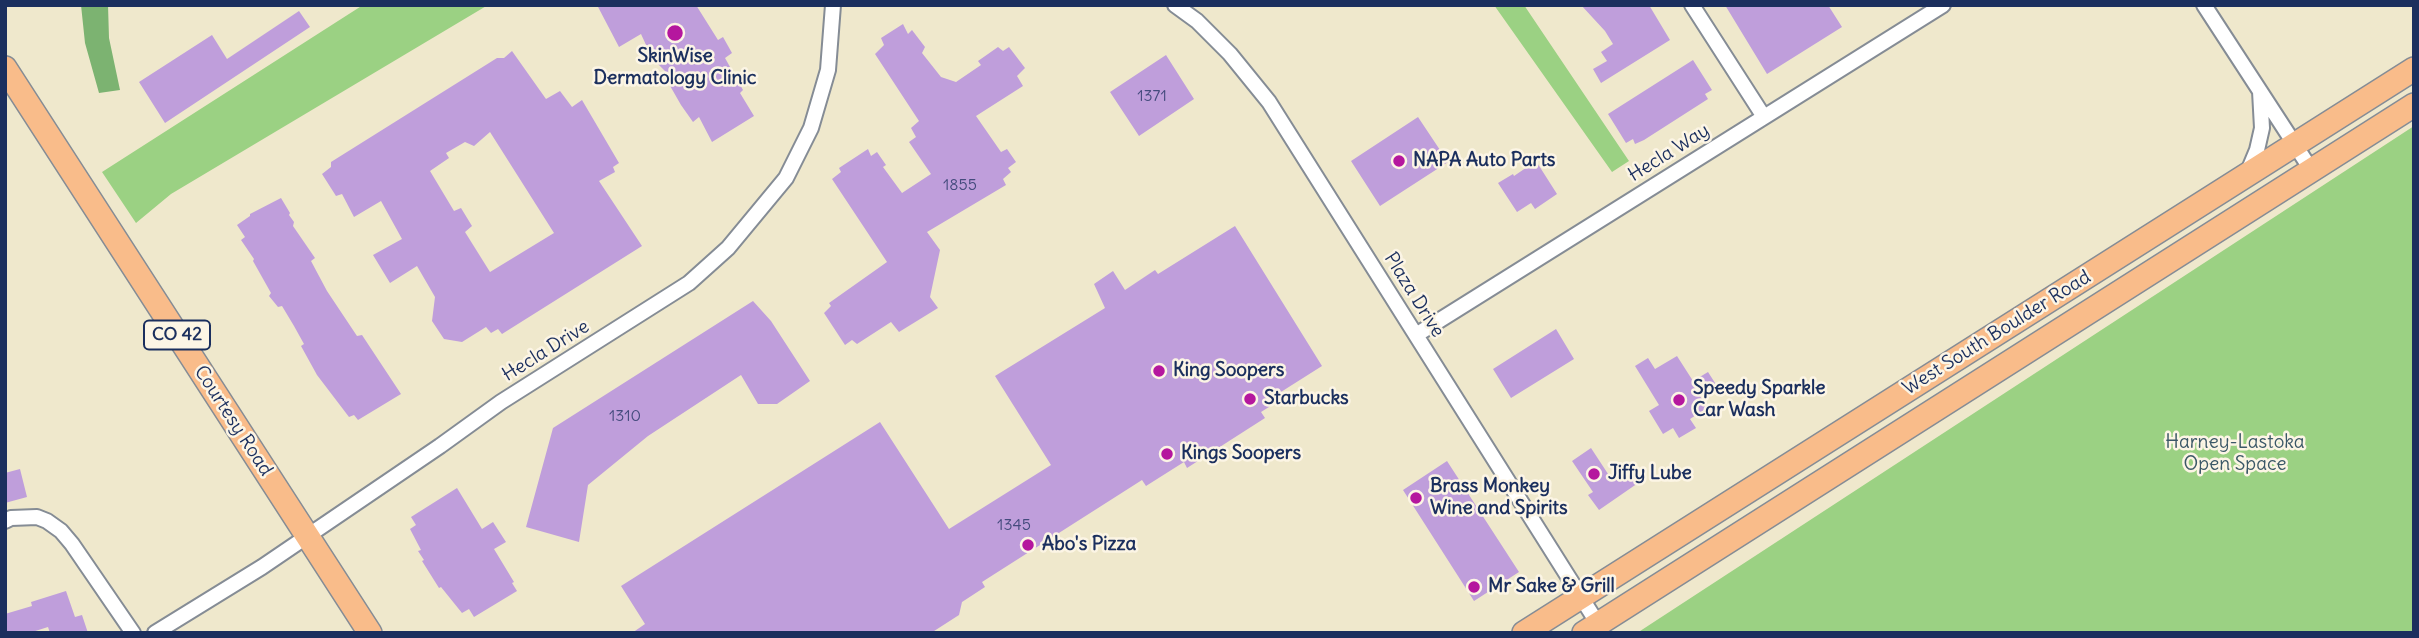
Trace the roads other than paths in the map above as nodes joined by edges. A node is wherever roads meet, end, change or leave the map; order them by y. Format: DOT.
graph roads {
  1 [pos="833,5"];
  2 [pos="1175,5"];
  3 [pos="1692,5"];
  4 [pos="1943,5"];
  5 [pos="2204,5"];
  6 [pos="5,68"];
  7 [pos="2414,69"];
  8 [pos="2260,90"];
  9 [pos="2414,105"];
  10 [pos="1764,117"];
  11 [pos="2295,144"];
  12 [pos="2312,171"];
  13 [pos="2247,175"];
  14 [pos="1416,335"];
  15 [pos="5,521"];
  16 [pos="308,534"];
  17 [pos="1580,598"];
  18 [pos="1591,628"];
  19 [pos="133,633"];
  20 [pos="155,633"];
  21 [pos="370,633"];
  22 [pos="1524,633"];
  1 -- 16 [label="street, Hecla Drive"];
  2 -- 14 [label="street, Plaza Drive"];
  3 -- 10 [label="street"];
  4 -- 10 [label="street, Hecla Way"];
  5 -- 8 [label="street"];
  6 -- 16 [label="main road, Courtesy Road / CO 42"];
  7 -- 11 [label="main road, West South Boulder Road"];
  8 -- 11 [label="street"];
  8 -- 13 [label="street"];
  9 -- 12 [label="main road, West South Boulder Road"];
  10 -- 14 [label="street, Hecla Way"];
  11 -- 12 [label="street"];
  11 -- 13 [label="main road, West South Boulder Road"];
  12 -- 18 [label="main road, West South Boulder Road"];
  13 -- 17 [label="main road, West South Boulder Road"];
  14 -- 17 [label="street, Plaza Drive"];
  15 -- 19 [label="street"];
  16 -- 20 [label="street, Hecla Drive"];
  16 -- 21 [label="main road, Courtesy Road / CO 42"];
  17 -- 18 [label="street, Plaza Drive"];
  17 -- 22 [label="main road, West South Boulder Road"];
}
